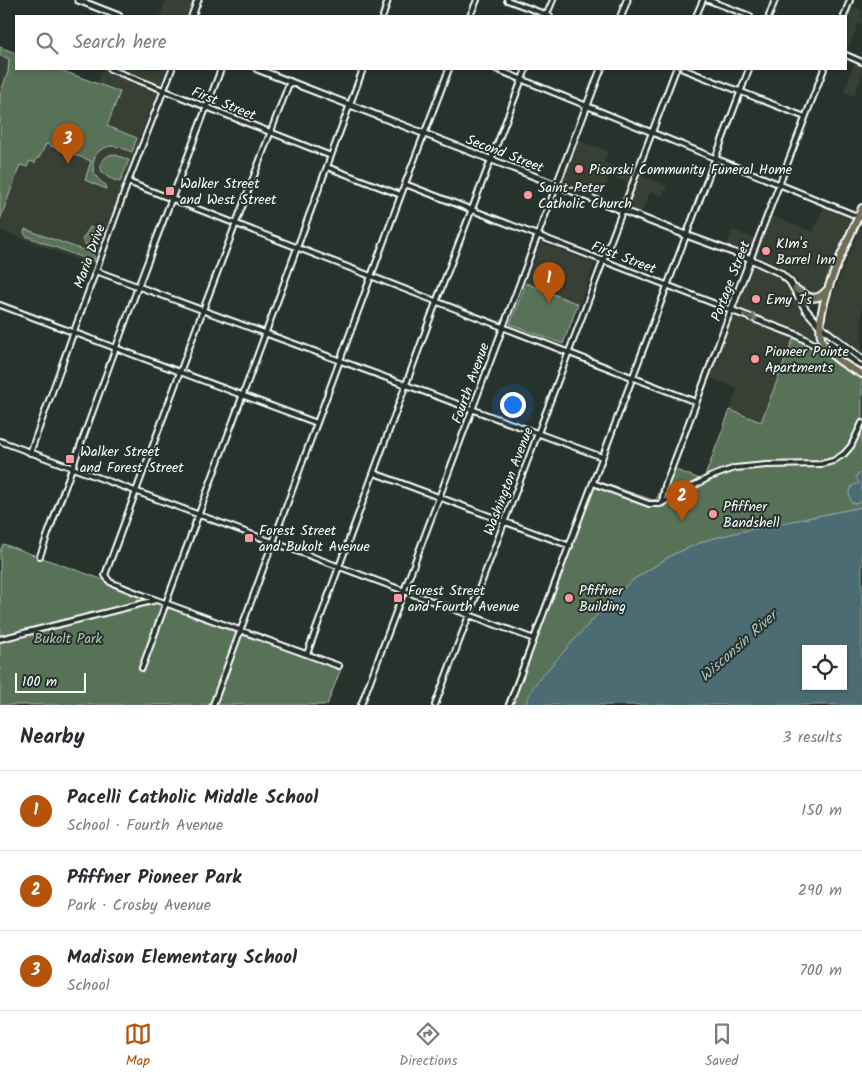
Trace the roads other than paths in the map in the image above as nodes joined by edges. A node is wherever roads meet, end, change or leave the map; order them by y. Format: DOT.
graph roads {
  1 [pos="78,0"];
  2 [pos="198,0"];
  3 [pos="388,0"];
  4 [pos="476,0"];
  5 [pos="507,0"];
  6 [pos="553,0"];
  7 [pos="627,0"];
  8 [pos="702,0"];
  9 [pos="708,0"];
  10 [pos="775,0"];
  11 [pos="850,0"];
  12 [pos="116,15"];
  13 [pos="192,15"];
  14 [pos="383,15"];
  15 [pos="470,15"];
  16 [pos="545,15"];
  17 [pos="548,15"];
  18 [pos="621,15"];
  19 [pos="696,15"];
  20 [pos="747,15"];
  21 [pos="769,15"];
  22 [pos="844,15"];
  23 [pos="847,55"];
  24 [pos="862,62"];
  25 [pos="112,70"];
  26 [pos="172,70"];
  27 [pos="221,70"];
  28 [pos="259,70"];
  29 [pos="363,70"];
  30 [pos="449,70"];
  31 [pos="499,70"];
  32 [pos="526,70"];
  33 [pos="601,70"];
  34 [pos="676,70"];
  35 [pos="685,70"];
  36 [pos="749,70"];
  37 [pos="824,70"];
  38 [pos="522,79"];
  39 [pos="290,81"];
  40 [pos="164,91"];
  41 [pos="740,92"];
  42 [pos="349,105"];
  43 [pos="206,107"];
  44 [pos="587,107"];
  45 [pos="805,117"];
  46 [pos="270,133"];
  47 [pos="651,133"];
  48 [pos="424,134"];
  49 [pos="331,156"];
  50 [pos="715,158"];
  51 [pos="492,159"];
  52 [pos="327,167"];
  53 [pos="128,182"];
  54 [pos="404,184"];
  55 [pos="557,184"];
  56 [pos="779,185"];
  57 [pos="401,195"];
  58 [pos="172,200"];
  59 [pos="862,208"];
  60 [pos="471,210"];
  61 [pos="622,210"];
  62 [pos="860,217"];
  63 [pos="236,223"];
  64 [pos="686,235"];
  65 [pos="537,236"];
  66 [pos="297,247"];
  67 [pos="750,260"];
  68 [pos="602,261"];
  69 [pos="96,271"];
  70 [pos="371,276"];
  71 [pos="667,285"];
  72 [pos="138,287"];
  73 [pos="829,288"];
  74 [pos="796,289"];
  75 [pos="437,302"];
  76 [pos="0,305"];
  77 [pos="203,310"];
  78 [pos="731,310"];
  79 [pos="820,326"];
  80 [pos="503,328"];
  81 [pos="73,332"];
  82 [pos="266,334"];
  83 [pos="116,349"];
  84 [pos="568,353"];
  85 [pos="834,356"];
  86 [pos="862,359"];
  87 [pos="340,360"];
  88 [pos="180,372"];
  89 [pos="862,374"];
  90 [pos="633,378"];
  91 [pos="406,385"];
  92 [pos="243,396"];
  93 [pos="696,402"];
  94 [pos="473,409"];
  95 [pos="317,423"];
  96 [pos="862,423"];
  97 [pos="538,433"];
  98 [pos="0,441"];
  99 [pos="30,453"];
  100 [pos="602,457"];
  101 [pos="72,469"];
  102 [pos="374,473"];
  103 [pos="593,483"];
  104 [pos="136,493"];
  105 [pos="440,497"];
  106 [pos="662,503"];
  107 [pos="199,516"];
  108 [pos="504,521"];
  109 [pos="272,543"];
  110 [pos="570,546"];
  111 [pos="40,556"];
  112 [pos="339,568"];
  113 [pos="404,591"];
  114 [pos="156,600"];
  115 [pos="166,604"];
  116 [pos="469,615"];
  117 [pos="239,630"];
  118 [pos="0,639"];
  119 [pos="534,639"];
  120 [pos="307,654"];
  121 [pos="339,666"];
  122 [pos="142,668"];
  123 [pos="213,705"];
  124 [pos="361,705"];
  125 [pos="435,705"];
  126 [pos="508,705"];
  1 -- 12 [label="street"];
  2 -- 13 [label="street"];
  3 -- 14 [label="street"];
  4 -- 15 [label="street"];
  5 -- 16 [label="street"];
  6 -- 17 [label="street"];
  7 -- 18 [label="street"];
  8 -- 19 [label="street"];
  9 -- 20 [label="street"];
  10 -- 21 [label="street"];
  11 -- 22 [label="street"];
  23 -- 24 [label="street"];
  25 -- 40 [label="street, First Street"];
  26 -- 40 [label="street, Maria Drive"];
  27 -- 43 [label="street"];
  28 -- 39 [label="street, Second Street"];
  29 -- 42 [label="street"];
  30 -- 48 [label="street"];
  31 -- 38 [label="street"];
  32 -- 38 [label="street"];
  33 -- 44 [label="street, Fourth Avenue"];
  34 -- 47 [label="street, Washington Avenue"];
  35 -- 41 [label="street"];
  36 -- 41 [label="street"];
  37 -- 45 [label="street, Portage Street"];
  38 -- 44 [label="street"];
  38 -- 51 [label="street"];
  39 -- 42 [label="street, Second Street"];
  39 -- 46 [label="street"];
  40 -- 43 [label="street, First Street"];
  40 -- 53 [label="street, Maria Drive"];
  41 -- 45 [label="street"];
  41 -- 50 [label="street"];
  42 -- 48 [label="street, Second Street"];
  42 -- 49 [label="street"];
  43 -- 46 [label="street, First Street"];
  43 -- 58 [label="street"];
  44 -- 47 [label="street"];
  44 -- 55 [label="street, Fourth Avenue"];
  45 -- 56 [label="street, Portage Street"];
  46 -- 49 [label="street, First Street"];
  46 -- 63 [label="street"];
  47 -- 50 [label="street"];
  47 -- 61 [label="street, Washington Avenue"];
  48 -- 51 [label="street, Second Street"];
  48 -- 54 [label="street"];
  49 -- 52 [label="street"];
  50 -- 56 [label="street"];
  50 -- 64 [label="street"];
  51 -- 55 [label="street, Second Street"];
  51 -- 60 [label="street"];
  52 -- 57 [label="street"];
  52 -- 66 [label="street"];
  53 -- 58 [label="street"];
  53 -- 69 [label="street, Maria Drive"];
  54 -- 57 [label="street"];
  54 -- 60 [label="street, First Street"];
  55 -- 61 [label="street, Second Street"];
  55 -- 65 [label="street, Fourth Avenue"];
  56 -- 62 [label="street"];
  56 -- 67 [label="street, Portage Street"];
  57 -- 70 [label="street"];
  58 -- 63 [label="street"];
  58 -- 72 [label="street"];
  59 -- 62 [label="main road"];
  60 -- 65 [label="street, First Street"];
  60 -- 75 [label="street"];
  61 -- 64 [label="street, Second Street"];
  61 -- 68 [label="street, Washington Avenue"];
  62 -- 73 [label="main road"];
  63 -- 66 [label="street"];
  63 -- 77 [label="street"];
  64 -- 67 [label="street, Second Street"];
  64 -- 71 [label="street"];
  65 -- 68 [label="street, First Street"];
  65 -- 80 [label="street, Fourth Avenue"];
  66 -- 70 [label="street"];
  66 -- 82 [label="street"];
  67 -- 74 [label="street, Second Street"];
  67 -- 78 [label="street, Portage Street"];
  68 -- 71 [label="street, First Street"];
  68 -- 84 [label="street, Washington Avenue"];
  69 -- 72 [label="street"];
  69 -- 81 [label="street, Maria Drive"];
  70 -- 75 [label="street"];
  70 -- 87 [label="street"];
  71 -- 78 [label="street, First Street"];
  71 -- 90 [label="street"];
  72 -- 77 [label="street"];
  72 -- 83 [label="street"];
  73 -- 74 [label="main road"];
  73 -- 79 [label="main road"];
  74 -- 79 [label="street"];
  75 -- 80 [label="street"];
  75 -- 91 [label="street"];
  76 -- 81 [label="street"];
  77 -- 82 [label="street"];
  77 -- 88 [label="street"];
  78 -- 85 [label="street, First Street, one-way"];
  78 -- 93 [label="street, Portage Street"];
  79 -- 85 [label="main road"];
  79 -- 86 [label="street"];
  80 -- 84 [label="street"];
  80 -- 94 [label="street, Fourth Avenue"];
  81 -- 83 [label="street"];
  81 -- 99 [label="street, Maria Drive"];
  82 -- 87 [label="street"];
  82 -- 92 [label="street"];
  83 -- 88 [label="street"];
  83 -- 101 [label="street"];
  84 -- 90 [label="street"];
  84 -- 97 [label="street, Washington Avenue"];
  85 -- 89 [label="main road"];
  87 -- 91 [label="street"];
  87 -- 95 [label="street"];
  88 -- 92 [label="street"];
  88 -- 104 [label="street"];
  90 -- 93 [label="street"];
  90 -- 100 [label="street"];
  91 -- 94 [label="street"];
  91 -- 102 [label="street"];
  92 -- 95 [label="street"];
  92 -- 107 [label="street"];
  93 -- 106 [label="street, Portage Street"];
  94 -- 97 [label="street"];
  94 -- 105 [label="street, Fourth Avenue"];
  95 -- 109 [label="street"];
  96 -- 106 [label="street"];
  97 -- 100 [label="street"];
  97 -- 108 [label="street, Washington Avenue"];
  98 -- 99 [label="street"];
  99 -- 101 [label="street"];
  100 -- 103 [label="street"];
  101 -- 104 [label="street"];
  101 -- 111 [label="street"];
  102 -- 105 [label="street"];
  102 -- 112 [label="street"];
  103 -- 106 [label="street"];
  103 -- 110 [label="street"];
  104 -- 107 [label="street"];
  104 -- 114 [label="street"];
  105 -- 108 [label="street"];
  105 -- 113 [label="street, Fourth Avenue"];
  107 -- 109 [label="street"];
  107 -- 115 [label="street"];
  108 -- 110 [label="street"];
  108 -- 116 [label="street, Washington Avenue"];
  109 -- 112 [label="street"];
  109 -- 117 [label="street"];
  110 -- 119 [label="street"];
  112 -- 113 [label="street"];
  112 -- 120 [label="street"];
  113 -- 116 [label="street"];
  113 -- 124 [label="street, Fourth Avenue"];
  114 -- 115 [label="street"];
  114 -- 118 [label="street"];
  115 -- 117 [label="street"];
  115 -- 122 [label="street"];
  116 -- 119 [label="street"];
  116 -- 125 [label="street, Washington Avenue"];
  117 -- 120 [label="street"];
  117 -- 123 [label="street"];
  119 -- 126 [label="street"];
  120 -- 121 [label="street"];
}
